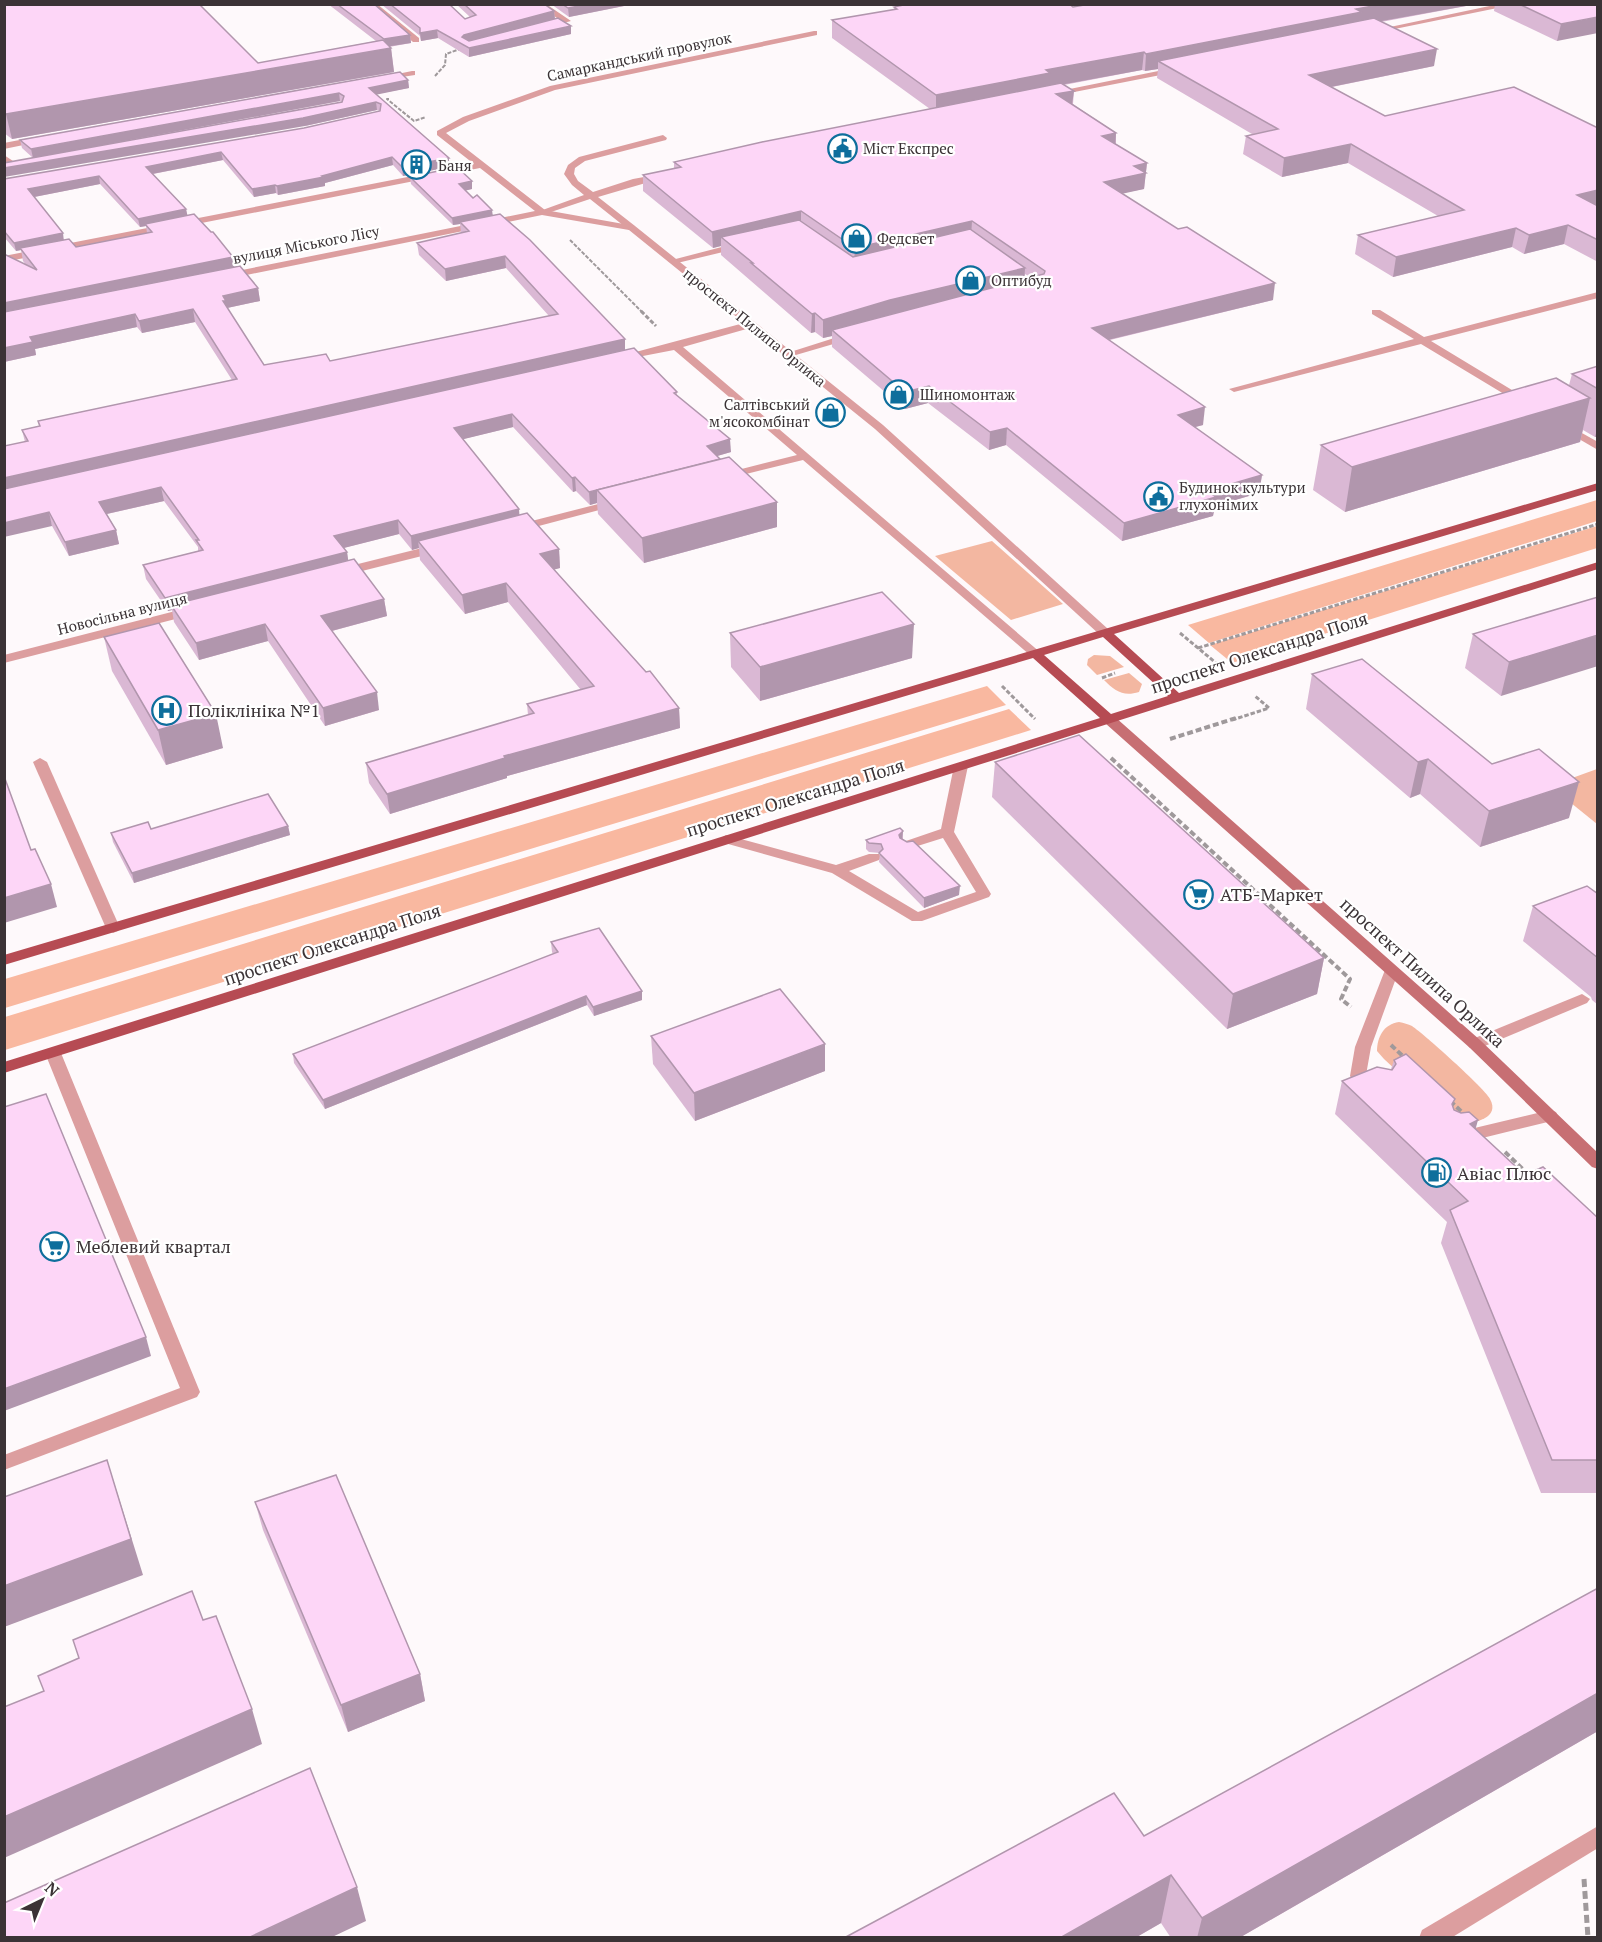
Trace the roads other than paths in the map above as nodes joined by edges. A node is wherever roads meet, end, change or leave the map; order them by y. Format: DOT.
graph roads {
  1 [pos="372,4"];
  2 [pos="540,4"];
  3 [pos="1513,4"];
  4 [pos="534,29"];
  5 [pos="814,33"];
  6 [pos="1362,34"];
  7 [pos="416,40"];
  8 [pos="1187,67"];
  9 [pos="412,73"];
  10 [pos="377,79"];
  11 [pos="1047,94"];
  12 [pos="51,137"];
  13 [pos="663,138"];
  14 [pos="4,146"];
  15 [pos="37,161"];
  16 [pos="7,162"];
  17 [pos="482,165"];
  18 [pos="670,173"];
  19 [pos="591,196"];
  20 [pos="542,212"];
  21 [pos="632,228"];
  22 [pos="748,244"];
  23 [pos="4,259"];
  24 [pos="673,261"];
  25 [pos="215,278"];
  26 [pos="1598,295"];
  27 [pos="1376,312"];
  28 [pos="752,324"];
  29 [pos="862,332"];
  30 [pos="1423,340"];
  31 [pos="676,346"];
  32 [pos="789,354"];
  33 [pos="607,362"];
  34 [pos="1234,389"];
  35 [pos="1529,405"];
  36 [pos="1557,422"];
  37 [pos="1598,447"];
  38 [pos="805,456"];
  39 [pos="716,478"];
  40 [pos="1598,486"];
  41 [pos="626,501"];
  42 [pos="502,531"];
  43 [pos="456,543"];
  44 [pos="1598,564"];
  45 [pos="328,576"];
  46 [pos="201,608"];
  47 [pos="1104,632"];
  48 [pos="1035,653"];
  49 [pos="4,658"];
  50 [pos="1178,699"];
  51 [pos="1110,720"];
  52 [pos="40,762"];
  53 [pos="961,766"];
  54 [pos="947,832"];
  55 [pos="726,839"];
  56 [pos="908,845"];
  57 [pos="874,857"];
  58 [pos="837,870"];
  59 [pos="113,928"];
  60 [pos="4,960"];
  61 [pos="1392,970"];
  62 [pos="1582,999"];
  63 [pos="1475,1044"];
  64 [pos="53,1053"];
  65 [pos="4,1068"];
  66 [pos="1378,1096"];
  67 [pos="1550,1116"];
  68 [pos="1453,1138"];
  69 [pos="1598,1163"];
  70 [pos="4,1463"];
  71 [pos="1589,1841"];
  72 [pos="1430,1938"];
  1 -- 7 [label="street"];
  2 -- 4 [label="street"];
  3 -- 6 [label="street"];
  5 -- 17 [label="street, Самаркандський провулок"];
  8 -- 11 [label="street"];
  9 -- 10 [label="street"];
  12 -- 14 [label="street"];
  13 -- 19 [label="street"];
  15 -- 16 [label="street"];
  17 -- 20 [label="street, Самаркандський провулок"];
  17 -- 23 [label="street"];
  18 -- 19 [label="street"];
  19 -- 20 [label="street"];
  19 -- 21 [label="street"];
  20 -- 21 [label="street, проспект Пилипа Орлика"];
  20 -- 25 [label="street, вулиця Міського Лісу"];
  21 -- 24 [label="street, проспект Пилипа Орлика"];
  22 -- 24 [label="street"];
  24 -- 28 [label="street, проспект Пилипа Орлика"];
  26 -- 30 [label="street"];
  27 -- 30 [label="street"];
  28 -- 31 [label="street"];
  28 -- 32 [label="street, проспект Пилипа Орлика"];
  29 -- 32 [label="street"];
  30 -- 34 [label="street"];
  30 -- 35 [label="street"];
  31 -- 33 [label="street"];
  31 -- 38 [label="street"];
  32 -- 47 [label="street, проспект Пилипа Орлика"];
  36 -- 37 [label="street"];
  38 -- 39 [label="street"];
  38 -- 48 [label="street"];
  40 -- 47 [label="main road"];
  41 -- 42 [label="street"];
  43 -- 45 [label="street"];
  44 -- 50 [label="main road, проспект Олександра Поля"];
  46 -- 49 [label="street, Новосільна вулиця"];
  47 -- 48 [label="main road"];
  47 -- 50 [label="main road"];
  48 -- 51 [label="main road"];
  48 -- 59 [label="main road"];
  50 -- 51 [label="main road, проспект Олександра Поля"];
  51 -- 53 [label="main road, проспект Олександра Поля"];
  51 -- 61 [label="main road, проспект Пилипа Орлика"];
  52 -- 59 [label="street"];
  53 -- 54 [label="street"];
  53 -- 55 [label="main road, проспект Олександра Поля"];
  54 -- 56 [label="street"];
  54 -- 58 [label="street"];
  55 -- 58 [label="street"];
  55 -- 64 [label="main road, проспект Олександра Поля"];
  57 -- 58 [label="street"];
  59 -- 60 [label="main road"];
  61 -- 63 [label="main road, проспект Пилипа Орлика"];
  61 -- 66 [label="street"];
  62 -- 63 [label="street"];
  63 -- 67 [label="main road, проспект Пилипа Орлика"];
  64 -- 65 [label="main road, проспект Олександра Поля"];
  64 -- 70 [label="street"];
  67 -- 68 [label="street"];
  67 -- 69 [label="main road, проспект Пилипа Орлика"];
  71 -- 72 [label="street"];
}
